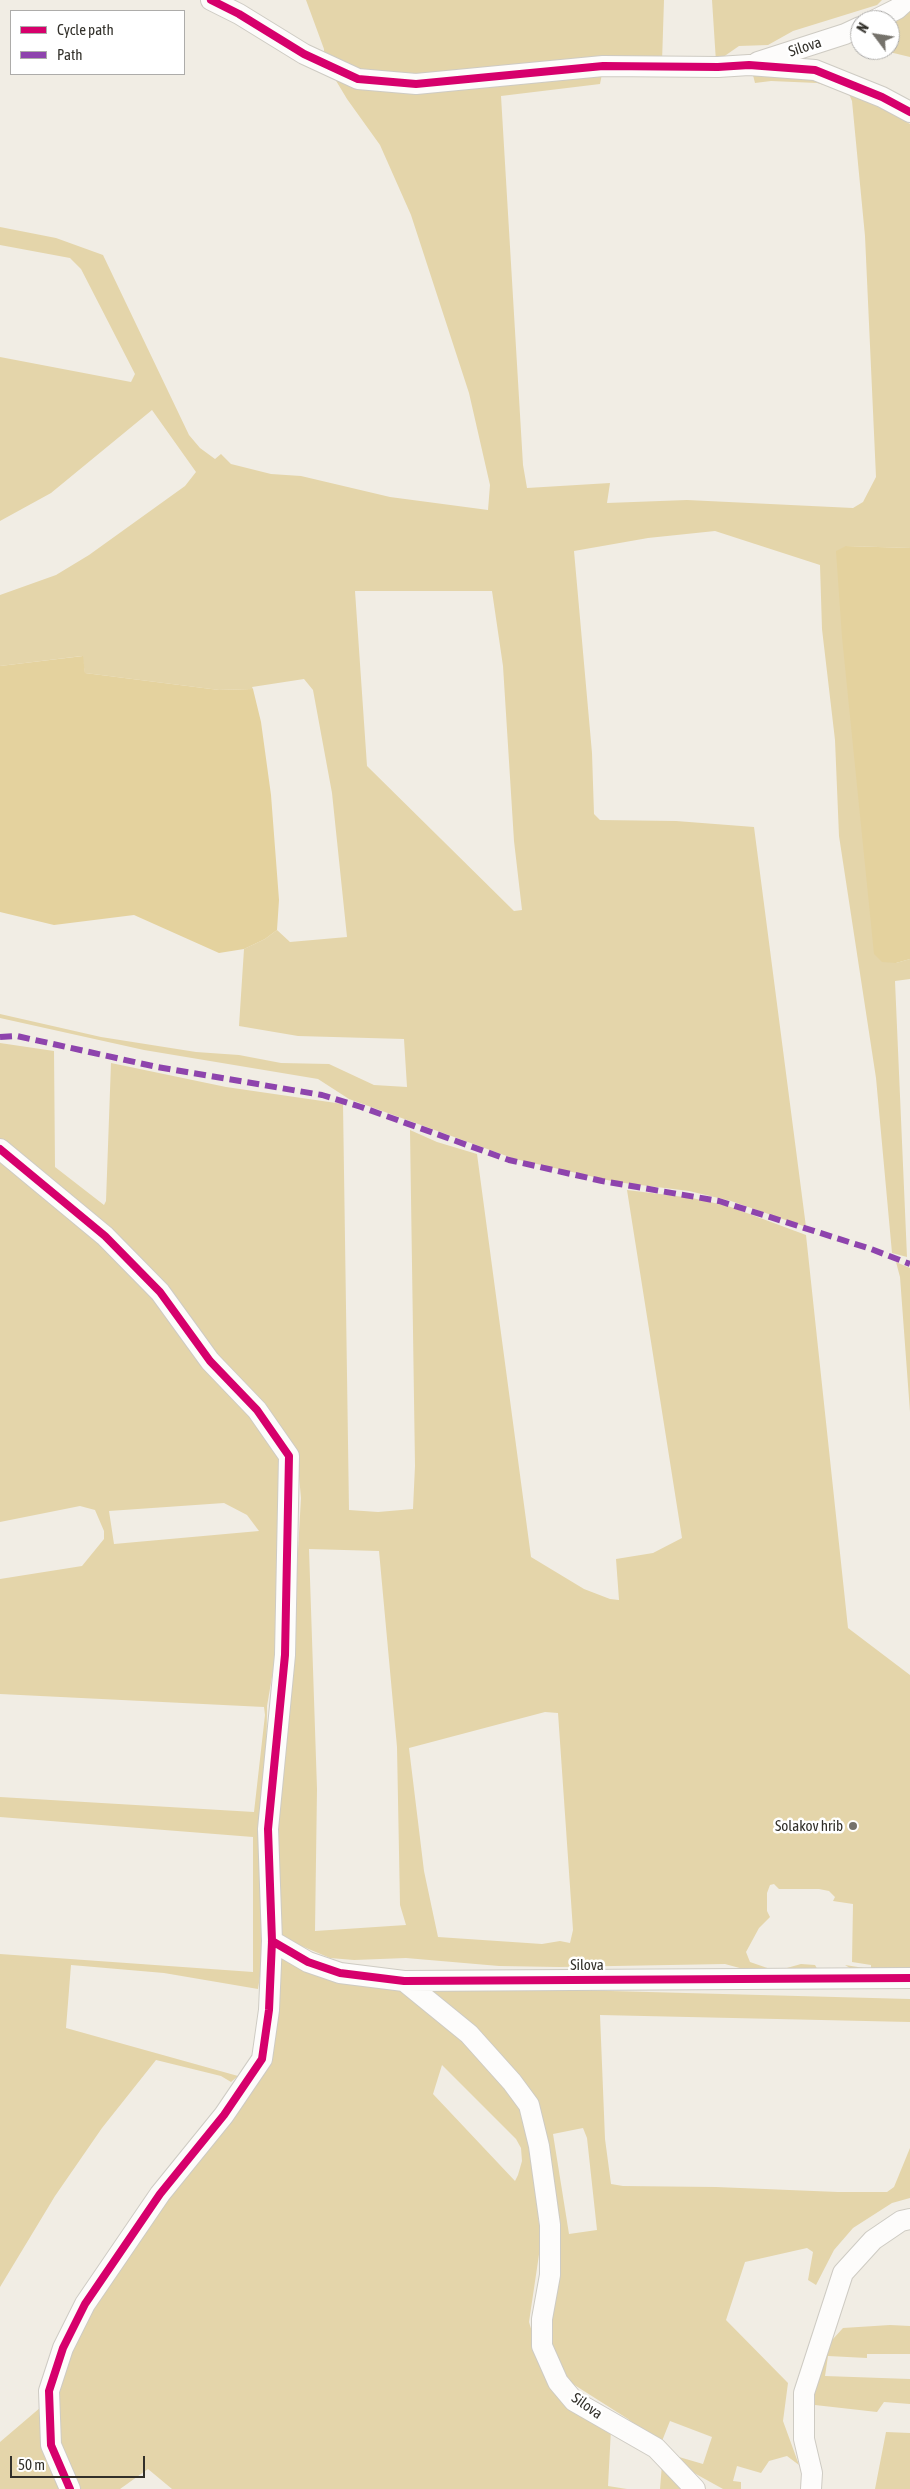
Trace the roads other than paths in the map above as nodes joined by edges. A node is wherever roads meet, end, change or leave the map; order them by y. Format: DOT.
graph roads {
  1 [pos="210,0"];
  2 [pos="907,0"];
  3 [pos="897,10"];
  4 [pos="850,32"];
  5 [pos="749,65"];
  6 [pos="910,112"];
  7 [pos="0,1149"];
  8 [pos="272,1941"];
  9 [pos="910,1978"];
  10 [pos="404,1981"];
  11 [pos="910,2219"];
  12 [pos="70,2489"];
  13 [pos="695,2489"];
  14 [pos="811,2489"];
  1 -- 5 [label="street"];
  2 -- 3 [label="street"];
  4 -- 5 [label="street, Silova"];
  5 -- 6 [label="street"];
  7 -- 8 [label="street"];
  8 -- 10 [label="street, Silova"];
  8 -- 12 [label="street"];
  9 -- 10 [label="street, Silova"];
  10 -- 13 [label="street, Silova"];
  11 -- 14 [label="street"];
}
